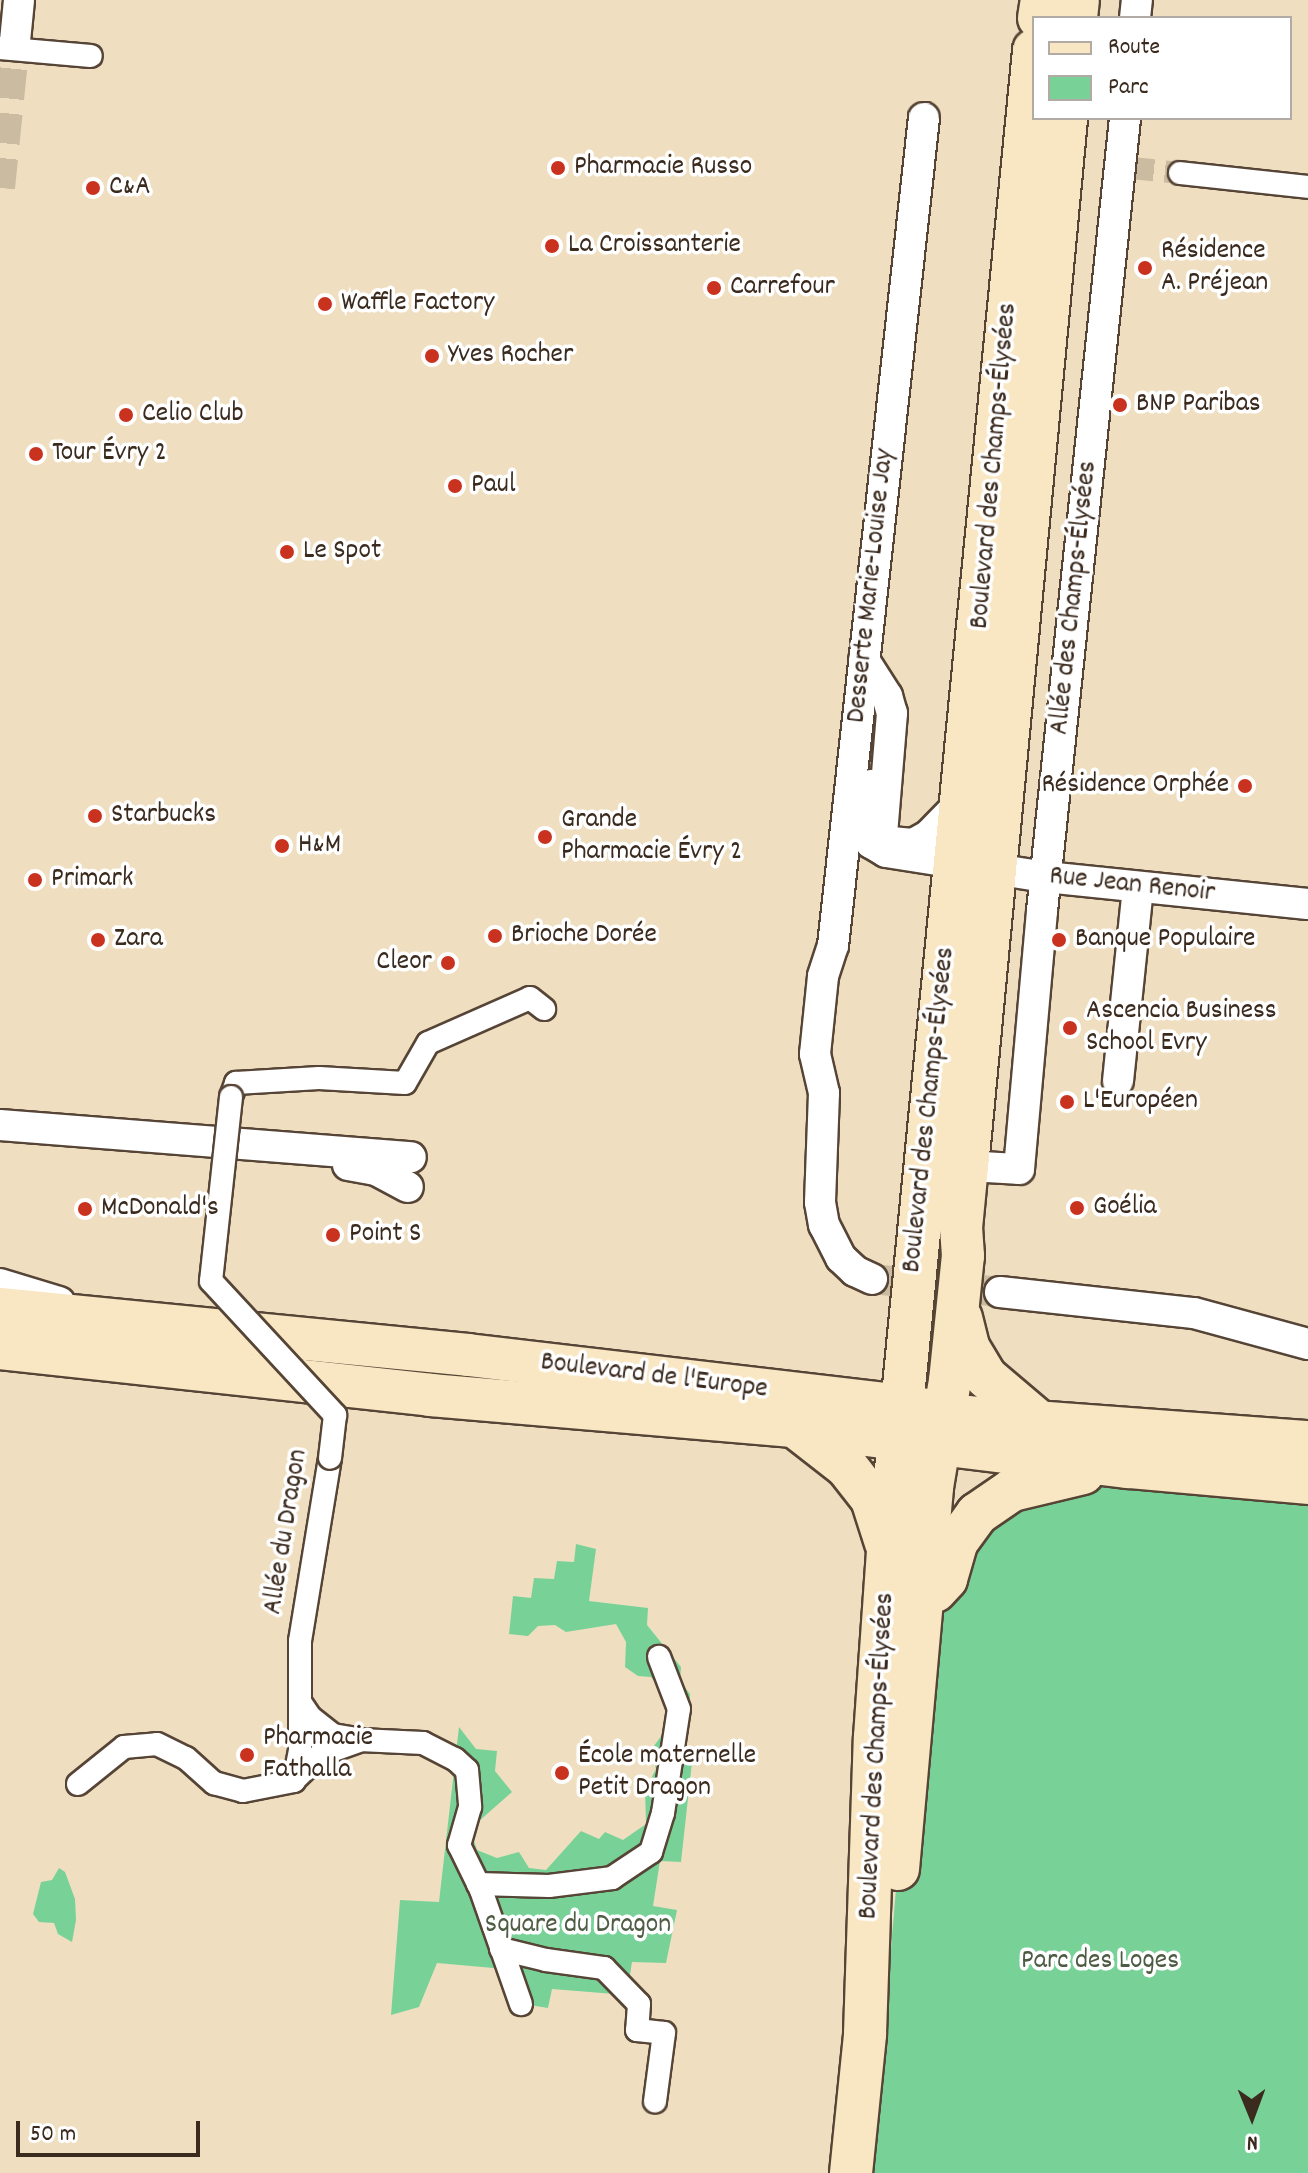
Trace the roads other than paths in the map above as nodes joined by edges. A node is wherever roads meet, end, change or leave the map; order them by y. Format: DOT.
graph roads {
  1 [pos="19,0"];
  2 [pos="7,44"];
  3 [pos="91,56"];
  4 [pos="1032,71"];
  5 [pos="924,118"];
  6 [pos="1066,120"];
  7 [pos="1125,120"];
  8 [pos="1180,173"];
  9 [pos="1308,187"];
  10 [pos="864,660"];
  11 [pos="879,687"];
  12 [pos="964,799"];
  13 [pos="976,868"];
  14 [pos="1046,877"];
  15 [pos="1138,887"];
  16 [pos="1308,904"];
  17 [pos="544,1009"];
  18 [pos="1118,1081"];
  19 [pos="0,1125"];
  20 [pos="297,1150"];
  21 [pos="411,1157"];
  22 [pos="967,1166"];
  23 [pos="408,1187"];
  24 [pos="872,1279"];
  25 [pos="0,1284"];
  26 [pos="1000,1292"];
  27 [pos="959,1300"];
  28 [pos="0,1309"];
  29 [pos="123,1320"];
  30 [pos="908,1327"];
  31 [pos="1308,1344"];
  32 [pos="0,1348"];
  33 [pos="803,1410"];
  34 [pos="1039,1422"];
  35 [pos="921,1426"];
  36 [pos="1308,1442"];
  37 [pos="1129,1467"];
  38 [pos="1308,1483"];
  39 [pos="888,1551"];
  40 [pos="924,1604"];
  41 [pos="659,1657"];
  42 [pos="300,1702"];
  43 [pos="360,1740"];
  44 [pos="294,1781"];
  45 [pos="78,1784"];
  46 [pos="478,1884"];
  47 [pos="501,1949"];
  48 [pos="521,2004"];
  49 [pos="655,2101"];
  50 [pos="851,2173"];
  51 [pos="872,2173"];
  1 -- 2 [label="street"];
  2 -- 3 [label="street"];
  4 -- 12 [label="main road, Boulevard des Champs-Élysées"];
  5 -- 10 [label="street, Desserte Marie-Louise Jay"];
  6 -- 13 [label="main road, Boulevard des Champs-Élysées"];
  7 -- 14 [label="street, Allée des Champs-Élysées"];
  8 -- 9 [label="street"];
  10 -- 11 [label="street"];
  10 -- 24 [label="street, Desserte Marie-Louise Jay"];
  11 -- 12 [label="street"];
  11 -- 13 [label="street, Rue Jean Renoir"];
  12 -- 13 [label="main road, Boulevard des Champs-Élysées"];
  13 -- 14 [label="street, Rue Jean Renoir"];
  13 -- 22 [label="main road, Boulevard des Champs-Élysées"];
  13 -- 30 [label="main road, Boulevard des Champs-Élysées"];
  14 -- 15 [label="street, Rue Jean Renoir"];
  14 -- 22 [label="street, Allée des Champs-Élysées"];
  15 -- 16 [label="street, Rue Jean Renoir"];
  15 -- 18 [label="street"];
  17 -- 42 [label="street, Allée du Dragon, bridge"];
  19 -- 20 [label="street"];
  20 -- 21 [label="street"];
  20 -- 23 [label="street"];
  22 -- 27 [label="main road, Boulevard des Champs-Élysées"];
  25 -- 29 [label="street"];
  26 -- 31 [label="street"];
  27 -- 34 [label="main road"];
  27 -- 35 [label="main road, Boulevard des Champs-Élysées"];
  28 -- 29 [label="main road, Boulevard de l'Europe"];
  29 -- 33 [label="main road, Boulevard de l'Europe"];
  30 -- 33 [label="main road"];
  30 -- 35 [label="main road, Boulevard des Champs-Élysées"];
  32 -- 33 [label="main road, Boulevard de l'Europe"];
  33 -- 35 [label="main road, Boulevard de l'Europe"];
  33 -- 39 [label="main road"];
  34 -- 35 [label="main road, Boulevard de l'Europe"];
  34 -- 36 [label="main road, Boulevard de l'Europe"];
  35 -- 37 [label="main road, Boulevard de l'Europe"];
  35 -- 39 [label="main road, Boulevard des Champs-Élysées"];
  35 -- 40 [label="main road, Boulevard des Champs-Élysées"];
  37 -- 38 [label="main road, Boulevard de l'Europe"];
  37 -- 40 [label="main road"];
  39 -- 50 [label="main road, Boulevard des Champs-Élysées"];
  40 -- 51 [label="main road, Boulevard des Champs-Élysées"];
  41 -- 46 [label="street"];
  42 -- 43 [label="street"];
  42 -- 44 [label="street, Allée du Dragon"];
  43 -- 44 [label="street"];
  43 -- 46 [label="street"];
  44 -- 45 [label="street"];
  46 -- 47 [label="street"];
  47 -- 48 [label="street"];
  47 -- 49 [label="street"];
}
